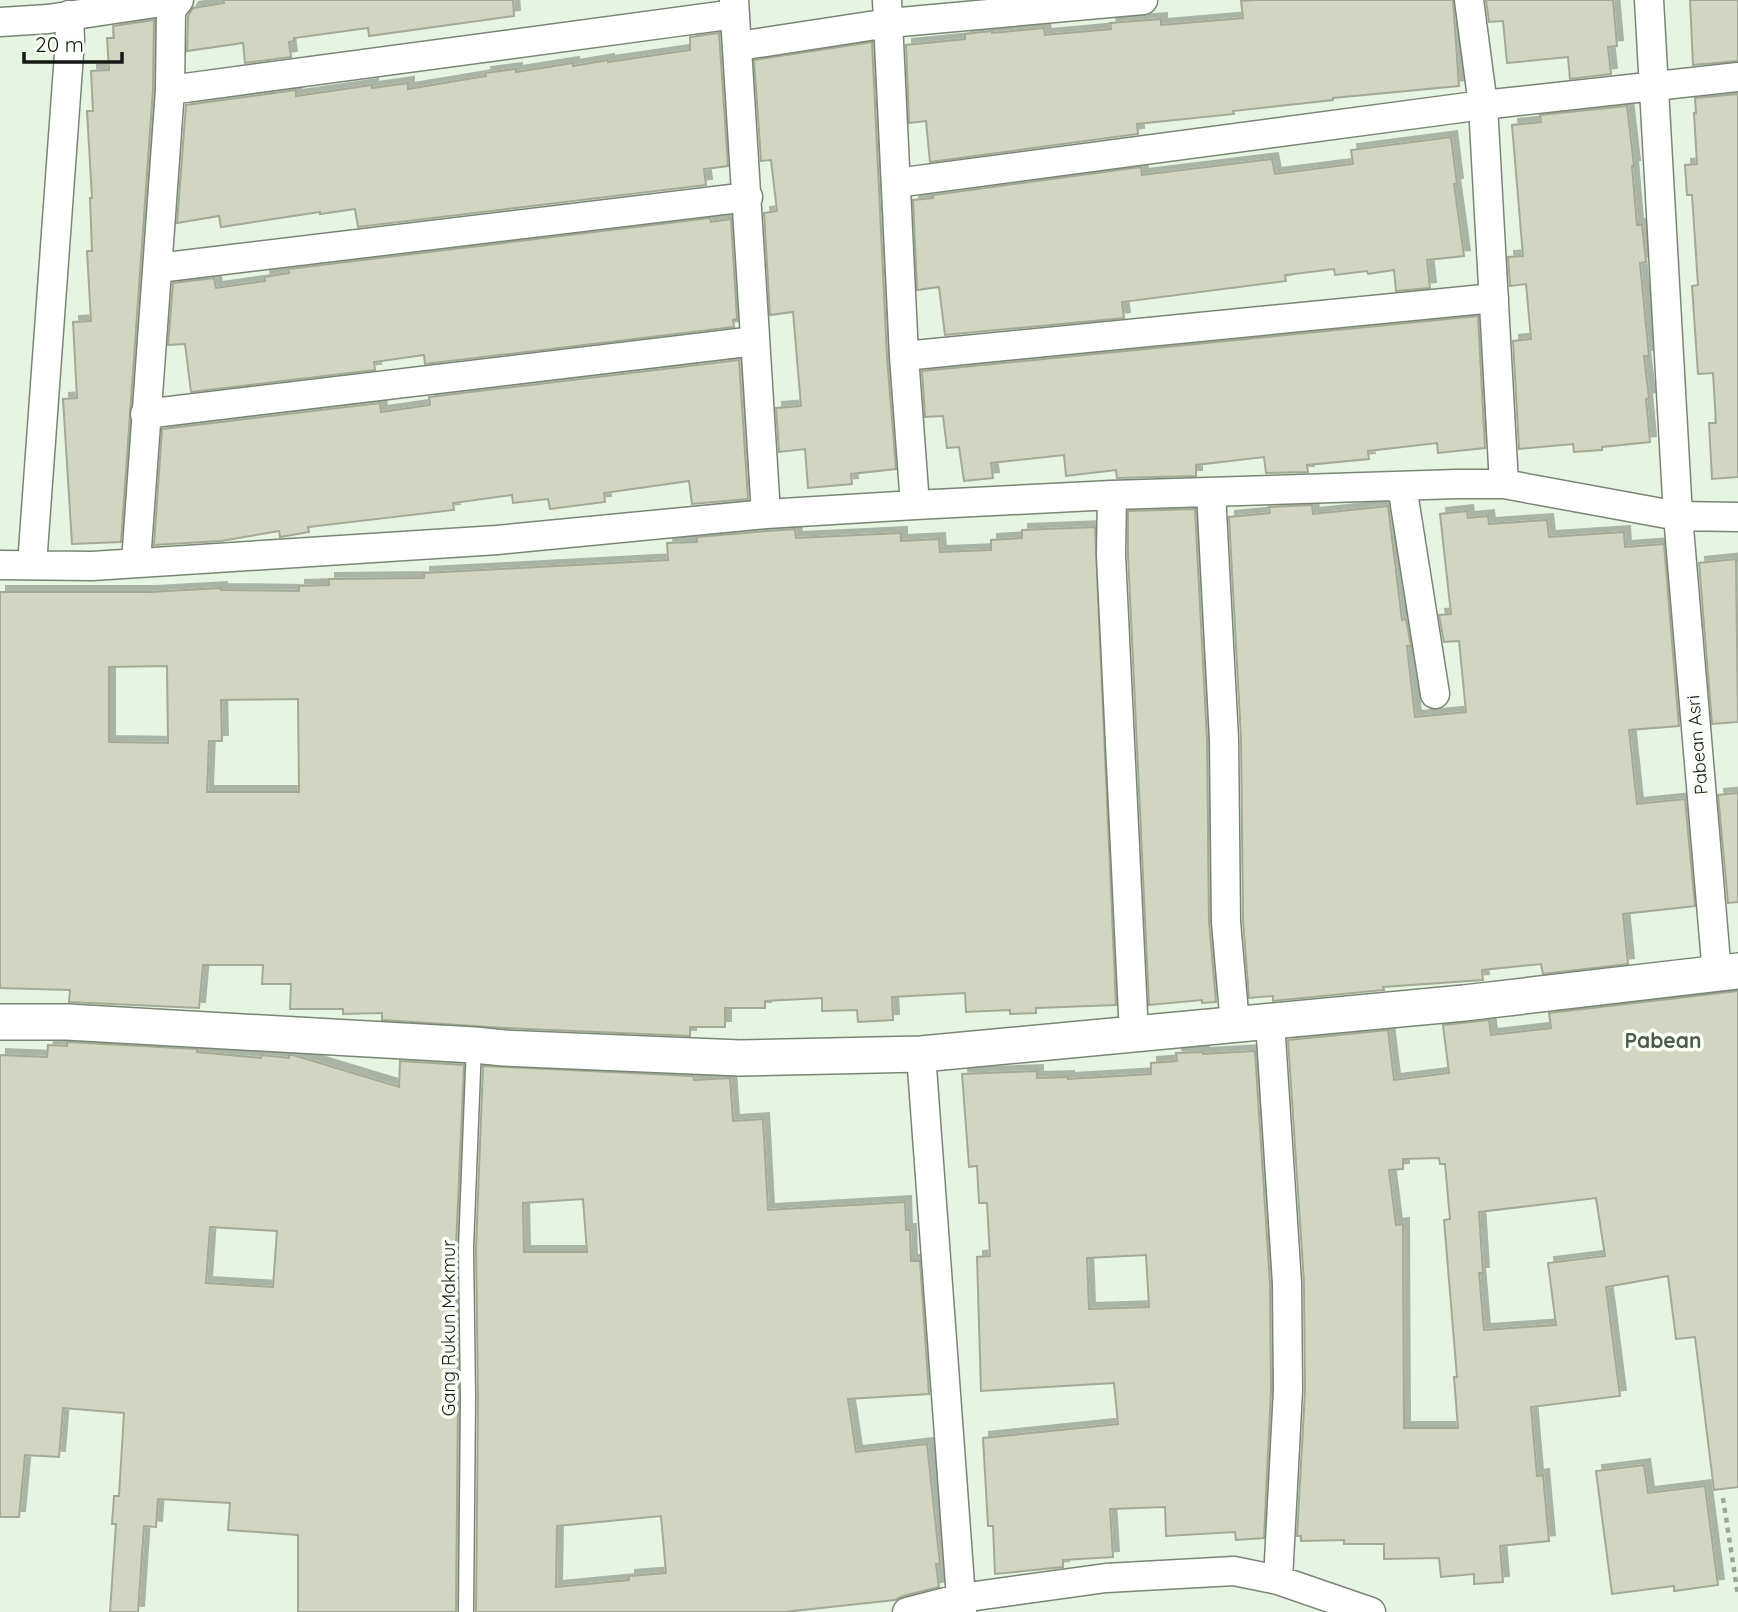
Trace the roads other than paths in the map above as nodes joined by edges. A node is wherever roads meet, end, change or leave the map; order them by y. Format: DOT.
graph roads {
  1 [pos="177,0"];
  2 [pos="1143,0"];
  3 [pos="1469,0"];
  4 [pos="1649,0"];
  5 [pos="735,7"];
  6 [pos="888,12"];
  7 [pos="69,15"];
  8 [pos="0,22"];
  9 [pos="739,46"];
  10 [pos="1738,77"];
  11 [pos="1654,86"];
  12 [pos="170,90"];
  13 [pos="1483,105"];
  14 [pos="896,183"];
  15 [pos="748,197"];
  16 [pos="158,268"];
  17 [pos="1494,298"];
  18 [pos="755,341"];
  19 [pos="904,356"];
  20 [pos="145,414"];
  21 [pos="1504,484"];
  22 [pos="1402,486"];
  23 [pos="1211,492"];
  24 [pos="1112,495"];
  25 [pos="915,505"];
  26 [pos="766,514"];
  27 [pos="1678,516"];
  28 [pos="1738,517"];
  29 [pos="136,562"];
  30 [pos="0,565"];
  31 [pos="32,565"];
  32 [pos="1435,694"];
  33 [pos="1727,972"];
  34 [pos="0,1022"];
  35 [pos="1270,1022"];
  36 [pos="1235,1025"];
  37 [pos="1134,1035"];
  38 [pos="474,1045"];
  39 [pos="921,1054"];
  40 [pos="1278,1580"];
  41 [pos="961,1605"];
  42 [pos="914,1611"];
  43 [pos="466,1612"];
  44 [pos="1371,1612"];
  1 -- 7 [label="street"];
  1 -- 12 [label="street"];
  2 -- 6 [label="street"];
  3 -- 13 [label="street"];
  4 -- 11 [label="street, Pabean Asri"];
  5 -- 9 [label="street"];
  5 -- 12 [label="street"];
  6 -- 9 [label="street"];
  6 -- 14 [label="street"];
  7 -- 8 [label="street"];
  7 -- 31 [label="street"];
  9 -- 15 [label="street"];
  10 -- 11 [label="street"];
  11 -- 13 [label="street"];
  11 -- 27 [label="street, Pabean Asri"];
  12 -- 16 [label="street"];
  13 -- 14 [label="street"];
  13 -- 17 [label="street"];
  14 -- 19 [label="street"];
  15 -- 16 [label="street"];
  15 -- 18 [label="street"];
  16 -- 20 [label="street"];
  17 -- 19 [label="street"];
  17 -- 21 [label="street"];
  18 -- 20 [label="street"];
  18 -- 26 [label="street"];
  19 -- 25 [label="street"];
  20 -- 29 [label="street"];
  21 -- 22 [label="street"];
  21 -- 27 [label="street"];
  22 -- 23 [label="street"];
  22 -- 32 [label="street"];
  23 -- 24 [label="street"];
  23 -- 36 [label="street"];
  24 -- 25 [label="street"];
  24 -- 37 [label="street"];
  25 -- 26 [label="street"];
  26 -- 29 [label="street"];
  27 -- 28 [label="street"];
  27 -- 33 [label="street, Pabean Asri"];
  29 -- 31 [label="street"];
  30 -- 31 [label="street"];
  33 -- 35 [label="street"];
  34 -- 38 [label="street"];
  35 -- 36 [label="street"];
  35 -- 40 [label="street"];
  36 -- 37 [label="street"];
  37 -- 39 [label="street"];
  38 -- 39 [label="street"];
  38 -- 43 [label="lane, Gang Rukun Makmur"];
  39 -- 41 [label="street"];
  40 -- 41 [label="street"];
  40 -- 44 [label="street"];
  41 -- 42 [label="street"];
}
